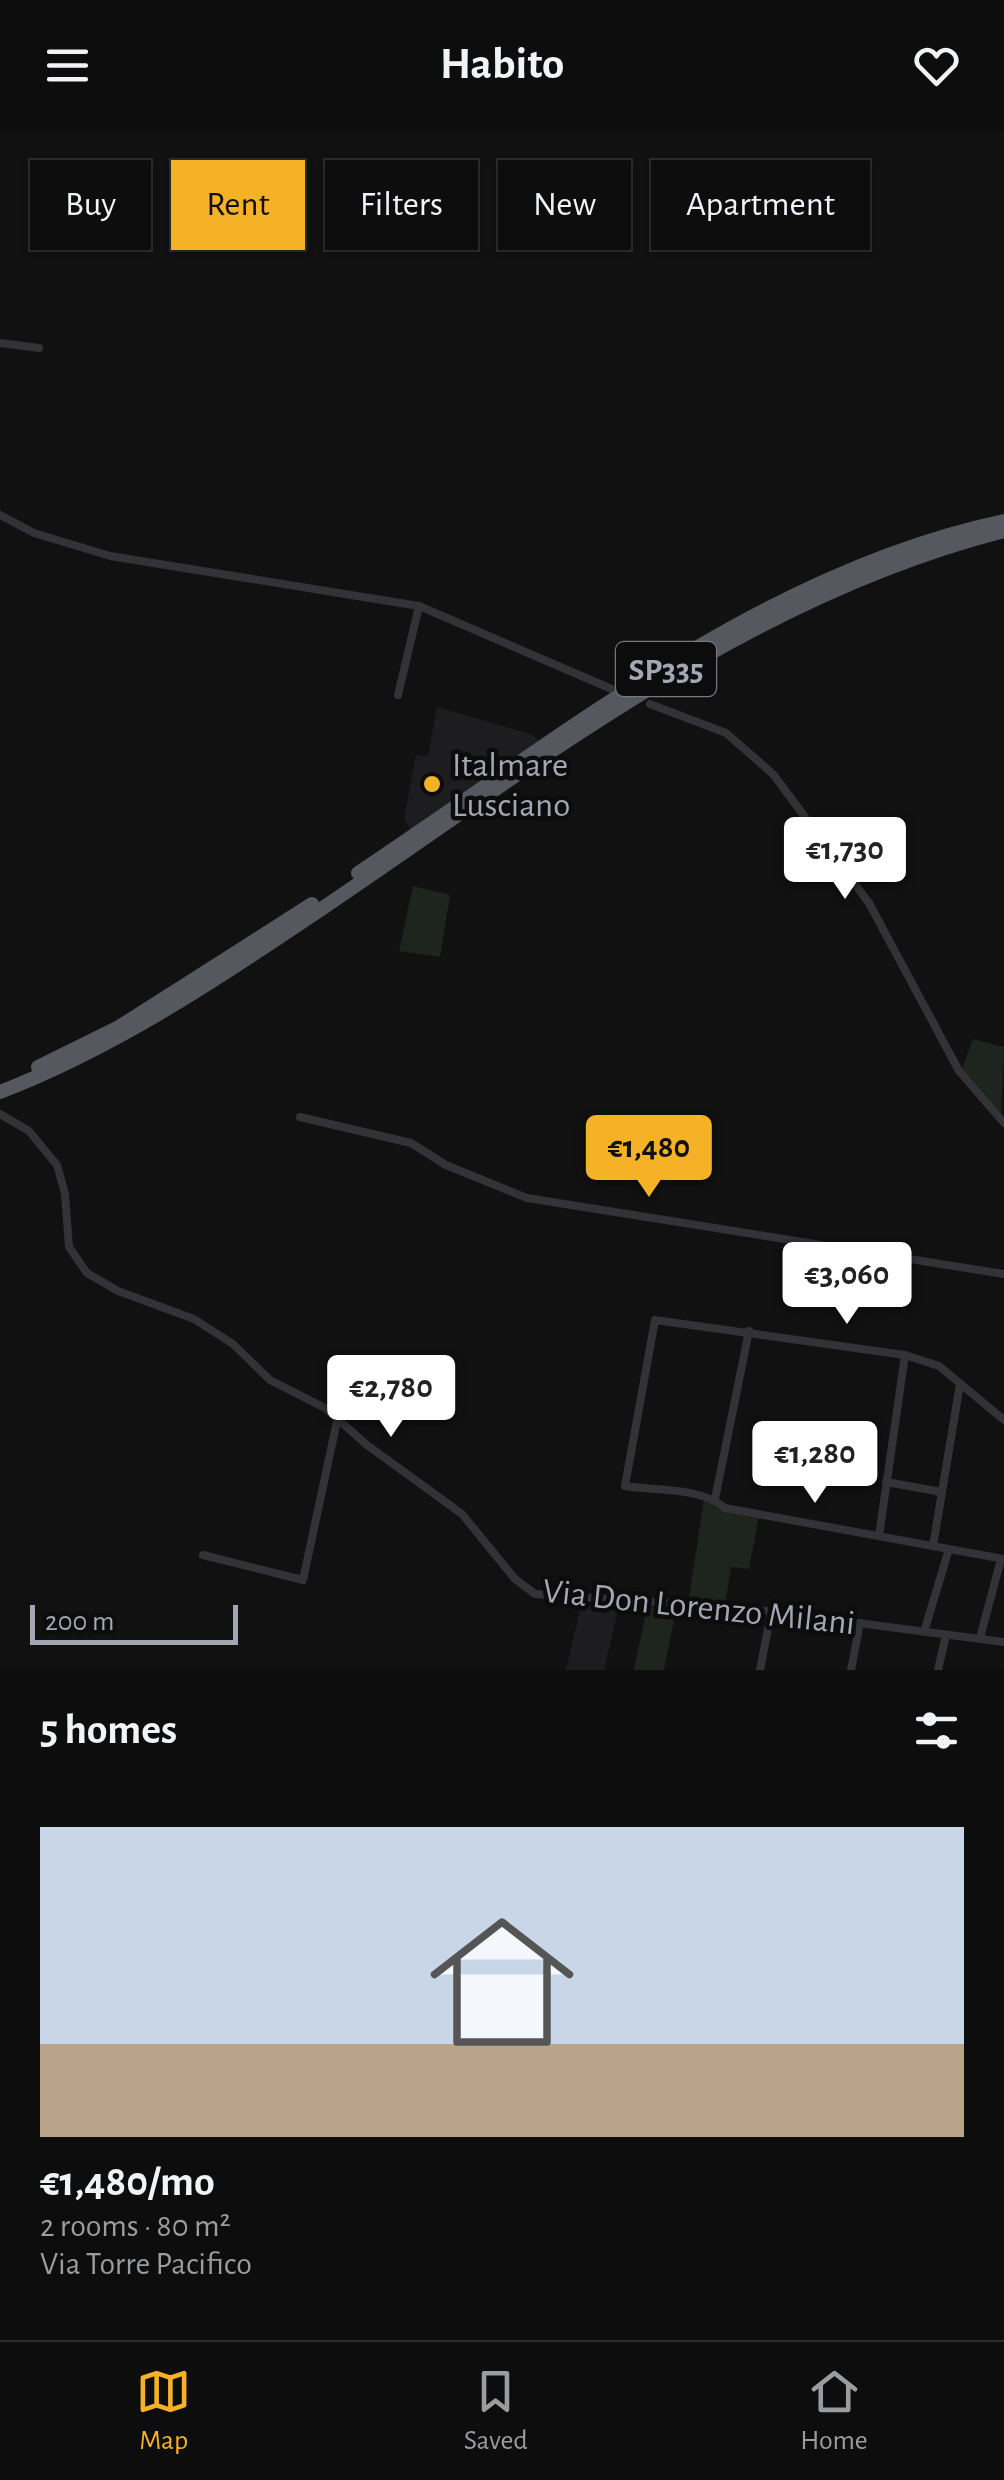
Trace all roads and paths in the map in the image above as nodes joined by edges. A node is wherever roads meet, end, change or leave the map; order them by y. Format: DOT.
graph roads {
  1 [pos="0,343"];
  2 [pos="39,348"];
  3 [pos="0,515"];
  4 [pos="1004,521"];
  5 [pos="1004,531"];
  6 [pos="419,606"];
  7 [pos="614,690"];
  8 [pos="398,694"];
  9 [pos="650,704"];
  10 [pos="351,885"];
  11 [pos="0,1082"];
  12 [pos="0,1092"];
  13 [pos="0,1114"];
  14 [pos="300,1118"];
  15 [pos="1004,1124"];
  16 [pos="1004,1274"];
  17 [pos="749,1331"];
  18 [pos="905,1355"];
  19 [pos="960,1384"];
  20 [pos="1004,1420"];
  21 [pos="337,1421"];
  22 [pos="886,1482"];
  23 [pos="942,1492"];
  24 [pos="715,1500"];
  25 [pos="879,1536"];
  26 [pos="934,1546"];
  27 [pos="948,1549"];
  28 [pos="203,1555"];
  29 [pos="1002,1559"];
  30 [pos="771,1612"];
  31 [pos="860,1622"];
  32 [pos="924,1632"];
  33 [pos="946,1635"];
  34 [pos="980,1638"];
  35 [pos="1004,1642"];
  36 [pos="760,1670"];
  37 [pos="851,1670"];
  38 [pos="938,1670"];
  1 -- 2 [label="street"];
  3 -- 6 [label="street"];
  4 -- 10 [label="highway, SP335, bridge"];
  5 -- 10 [label="highway, SP335"];
  6 -- 7 [label="street"];
  6 -- 8 [label="street"];
  9 -- 15 [label="street"];
  10 -- 11 [label="highway, SP335"];
  10 -- 12 [label="highway, SP335"];
  13 -- 21 [label="street, Via Don Lorenzo Milani"];
  14 -- 16 [label="street"];
  17 -- 18 [label="street"];
  17 -- 24 [label="street"];
  17 -- 24 [label="street"];
  18 -- 19 [label="street"];
  18 -- 22 [label="street"];
  19 -- 20 [label="street"];
  19 -- 23 [label="street"];
  21 -- 28 [label="street"];
  21 -- 30 [label="street, Via Don Lorenzo Milani"];
  22 -- 23 [label="street"];
  22 -- 25 [label="street"];
  23 -- 26 [label="street"];
  24 -- 25 [label="street"];
  25 -- 26 [label="street"];
  26 -- 27 [label="street"];
  27 -- 29 [label="street"];
  27 -- 32 [label="street"];
  29 -- 34 [label="street"];
  30 -- 31 [label="street, Via Don Lorenzo Milani"];
  30 -- 36 [label="street"];
  31 -- 32 [label="street, Via Don Lorenzo Milani"];
  31 -- 37 [label="street"];
  32 -- 33 [label="street, Via Don Lorenzo Milani"];
  33 -- 34 [label="street, Via Don Lorenzo Milani"];
  33 -- 38 [label="street"];
  34 -- 35 [label="street, Via Don Lorenzo Milani"];
}
